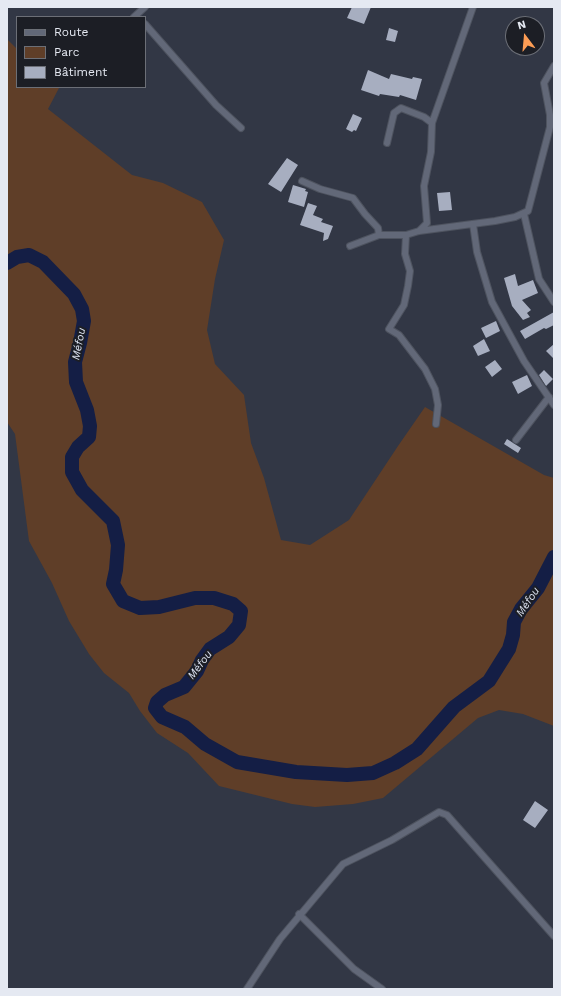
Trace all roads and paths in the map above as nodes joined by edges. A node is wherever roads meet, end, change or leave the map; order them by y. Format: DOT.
graph roads {
  1 [pos="145,7"];
  2 [pos="473,7"];
  3 [pos="136,16"];
  4 [pos="146,25"];
  5 [pos="554,66"];
  6 [pos="432,123"];
  7 [pos="241,128"];
  8 [pos="387,143"];
  9 [pos="302,181"];
  10 [pos="524,214"];
  11 [pos="473,224"];
  12 [pos="419,231"];
  13 [pos="379,235"];
  14 [pos="406,235"];
  15 [pos="350,246"];
  16 [pos="554,302"];
  17 [pos="549,396"];
  18 [pos="554,404"];
  19 [pos="436,424"];
  20 [pos="516,440"];
  21 [pos="299,914"];
  22 [pos="554,936"];
  23 [pos="247,989"];
  24 [pos="382,989"];
  1 -- 3 [label="street"];
  2 -- 6 [label="street"];
  4 -- 7 [label="street"];
  5 -- 10 [label="street"];
  6 -- 8 [label="street"];
  6 -- 12 [label="street"];
  9 -- 13 [label="street"];
  10 -- 11 [label="street"];
  10 -- 16 [label="street"];
  11 -- 12 [label="street"];
  11 -- 17 [label="street"];
  12 -- 14 [label="street"];
  13 -- 14 [label="street"];
  13 -- 15 [label="street"];
  14 -- 19 [label="street"];
  17 -- 18 [label="street"];
  17 -- 20 [label="street"];
  21 -- 22 [label="street"];
  21 -- 23 [label="street"];
  21 -- 24 [label="street"];
}
